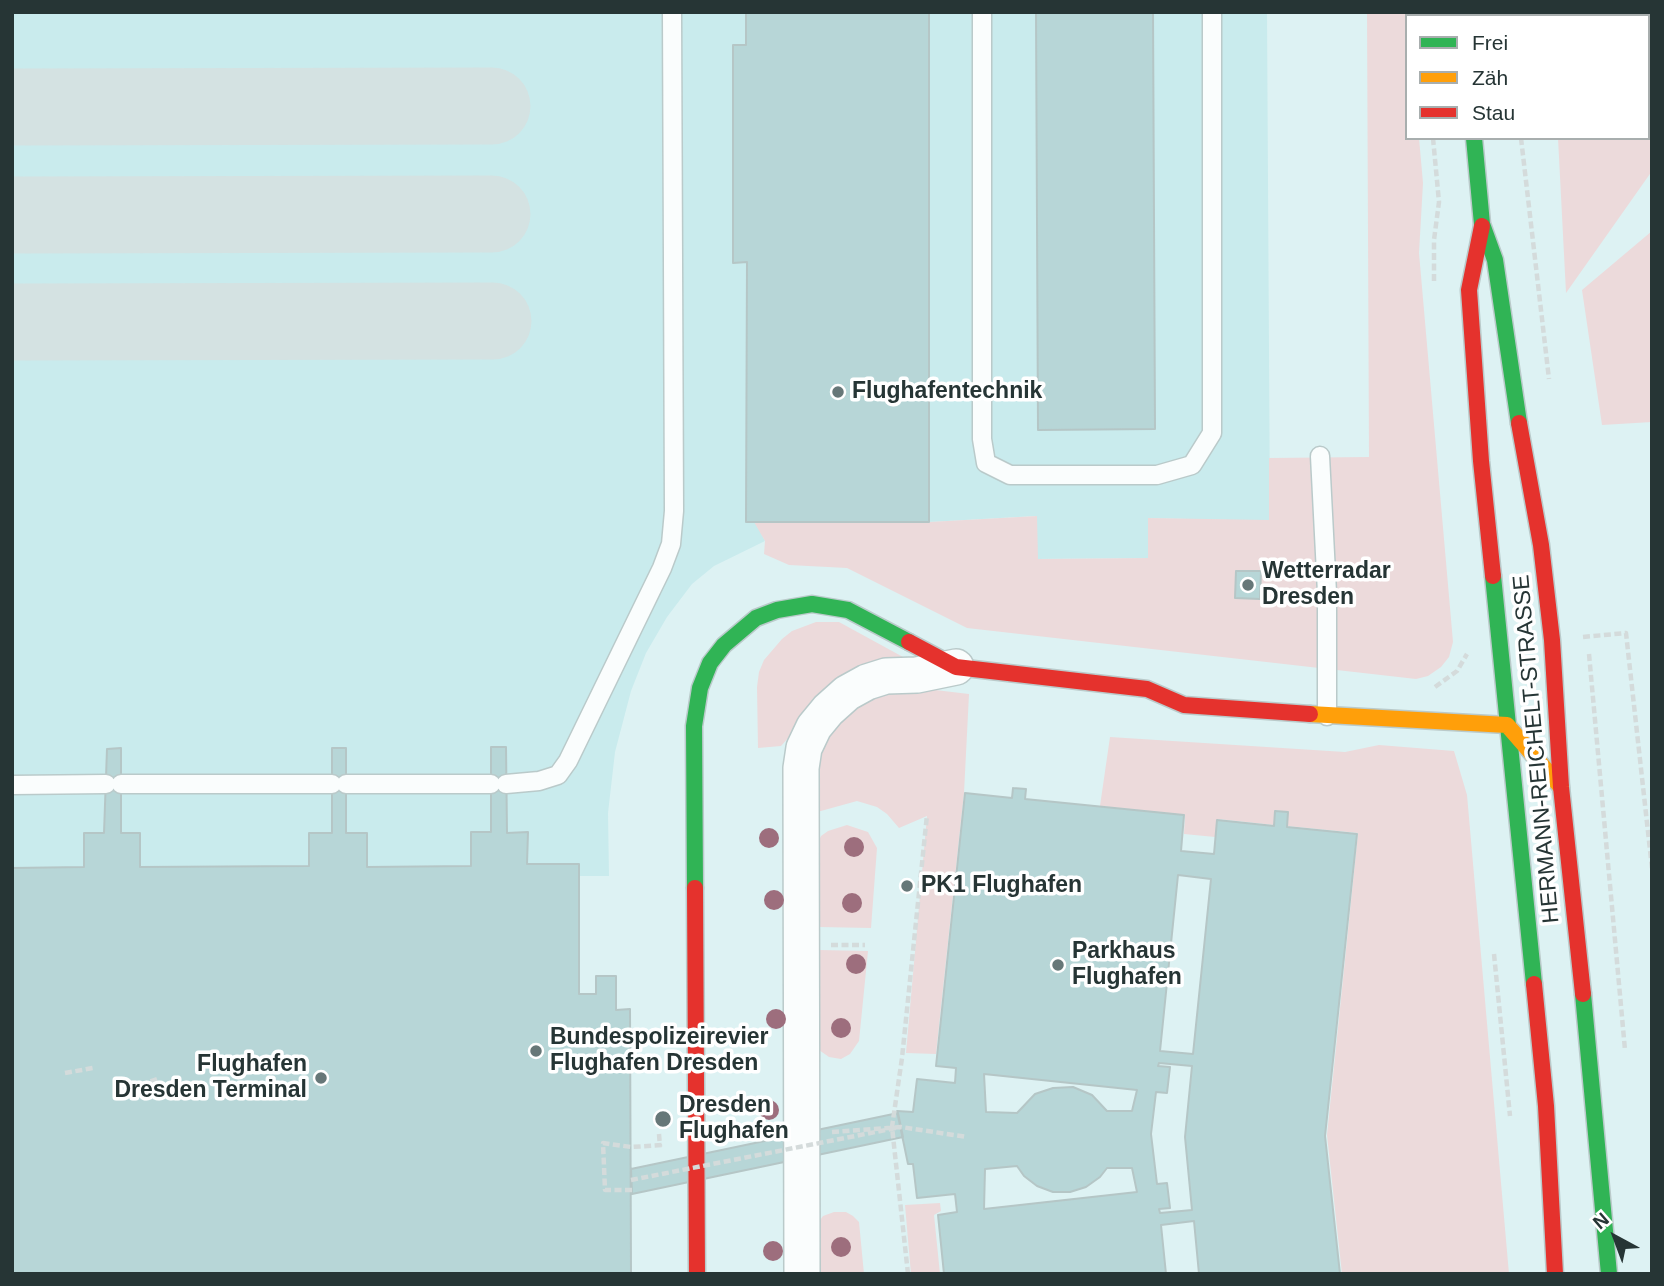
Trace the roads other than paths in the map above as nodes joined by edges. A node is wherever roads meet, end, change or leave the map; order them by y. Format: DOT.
graph roads {
  1 [pos="673,12"];
  2 [pos="982,12"];
  3 [pos="1212,12"];
  4 [pos="1474,140"];
  5 [pos="1482,224"];
  6 [pos="1320,456"];
  7 [pos="956,667"];
  8 [pos="1327,716"];
  9 [pos="1507,725"];
  10 [pos="12,785"];
  11 [pos="1561,787"];
  12 [pos="697,1274"];
  13 [pos="802,1274"];
  14 [pos="1555,1274"];
  15 [pos="1609,1274"];
  1 -- 10 [label="lane"];
  2 -- 3 [label="lane"];
  4 -- 5 [label="main road, HERMANN-REICHELT-STRASSE"];
  5 -- 9 [label="main road, HERMANN-REICHELT-STRASSE"];
  5 -- 11 [label="main road, HERMANN-REICHELT-STRASSE"];
  6 -- 8 [label="lane"];
  7 -- 8 [label="main road"];
  7 -- 12 [label="main road"];
  7 -- 13 [label="street"];
  8 -- 9 [label="main road"];
  9 -- 11 [label="main road"];
  9 -- 14 [label="main road, HERMANN-REICHELT-STRASSE"];
  11 -- 15 [label="main road, HERMANN-REICHELT-STRASSE"];
}
